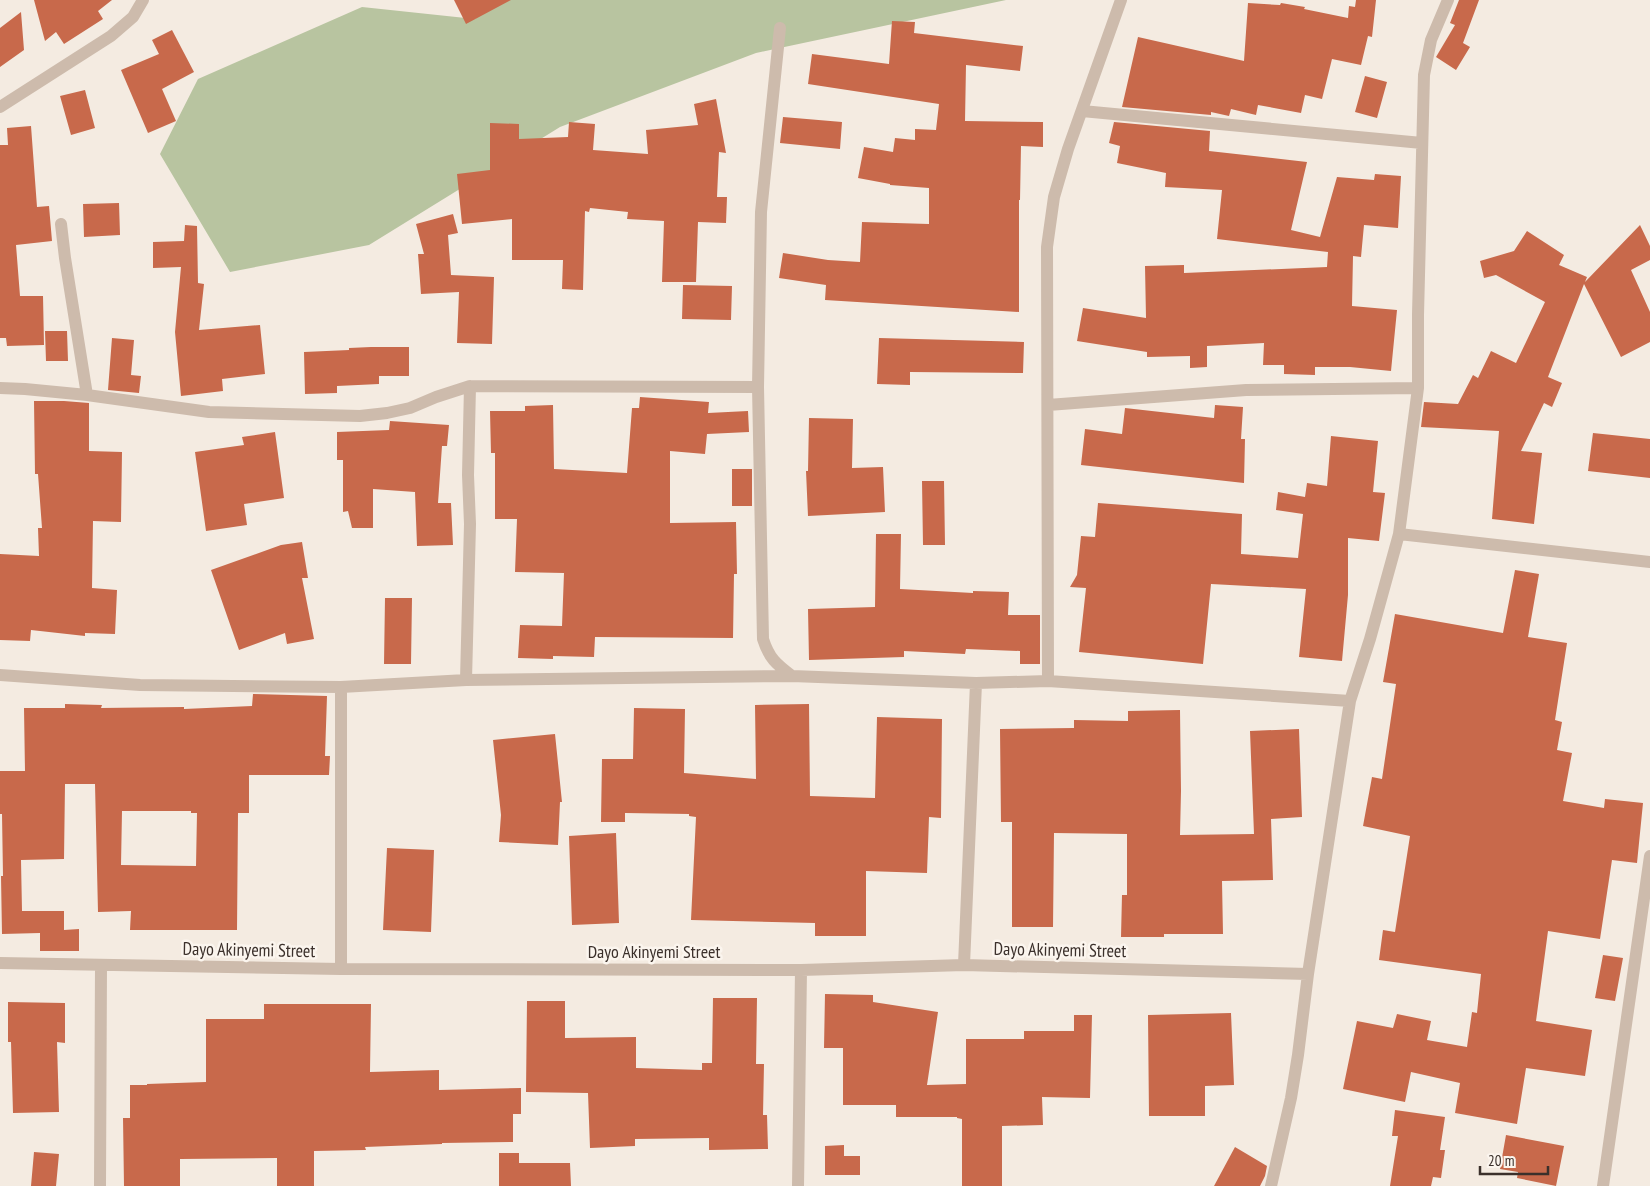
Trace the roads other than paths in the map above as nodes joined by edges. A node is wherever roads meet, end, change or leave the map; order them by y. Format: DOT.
graph roads {
  1 [pos="143,0"];
  2 [pos="1121,0"];
  3 [pos="1448,0"];
  4 [pos="780,28"];
  5 [pos="0,107"];
  6 [pos="1082,111"];
  7 [pos="1422,143"];
  8 [pos="61,224"];
  9 [pos="470,386"];
  10 [pos="758,387"];
  11 [pos="0,388"];
  12 [pos="1418,388"];
  13 [pos="87,395"];
  14 [pos="1048,405"];
  15 [pos="1399,534"];
  16 [pos="1650,562"];
  17 [pos="0,675"];
  18 [pos="792,676"];
  19 [pos="466,680"];
  20 [pos="1048,681"];
  21 [pos="976,683"];
  22 [pos="341,687"];
  23 [pos="1350,701"];
  24 [pos="1650,856"];
  25 [pos="0,963"];
  26 [pos="964,965"];
  27 [pos="101,966"];
  28 [pos="341,969"];
  29 [pos="801,970"];
  30 [pos="1308,974"];
  31 [pos="100,1186"];
  32 [pos="798,1186"];
  33 [pos="1271,1186"];
  34 [pos="1603,1186"];
  1 -- 5 [label="street"];
  2 -- 6 [label="street"];
  3 -- 7 [label="street"];
  4 -- 10 [label="street"];
  6 -- 7 [label="street"];
  6 -- 14 [label="street"];
  7 -- 12 [label="street"];
  8 -- 13 [label="street"];
  9 -- 10 [label="street"];
  9 -- 13 [label="street"];
  9 -- 19 [label="street"];
  10 -- 18 [label="street"];
  11 -- 13 [label="street"];
  12 -- 14 [label="street"];
  12 -- 15 [label="street"];
  14 -- 20 [label="street"];
  15 -- 16 [label="street"];
  15 -- 23 [label="street"];
  17 -- 22 [label="street"];
  18 -- 19 [label="street"];
  18 -- 21 [label="street"];
  19 -- 22 [label="street"];
  20 -- 21 [label="street"];
  20 -- 23 [label="street"];
  21 -- 26 [label="street"];
  22 -- 28 [label="street"];
  23 -- 30 [label="street"];
  24 -- 34 [label="street"];
  25 -- 27 [label="street, Dayo Akinyemi Street"];
  26 -- 29 [label="street, Dayo Akinyemi Street"];
  26 -- 30 [label="street, Dayo Akinyemi Street"];
  27 -- 28 [label="street, Dayo Akinyemi Street"];
  27 -- 31 [label="street"];
  28 -- 29 [label="street, Dayo Akinyemi Street"];
  29 -- 32 [label="street"];
  30 -- 33 [label="street"];
}
